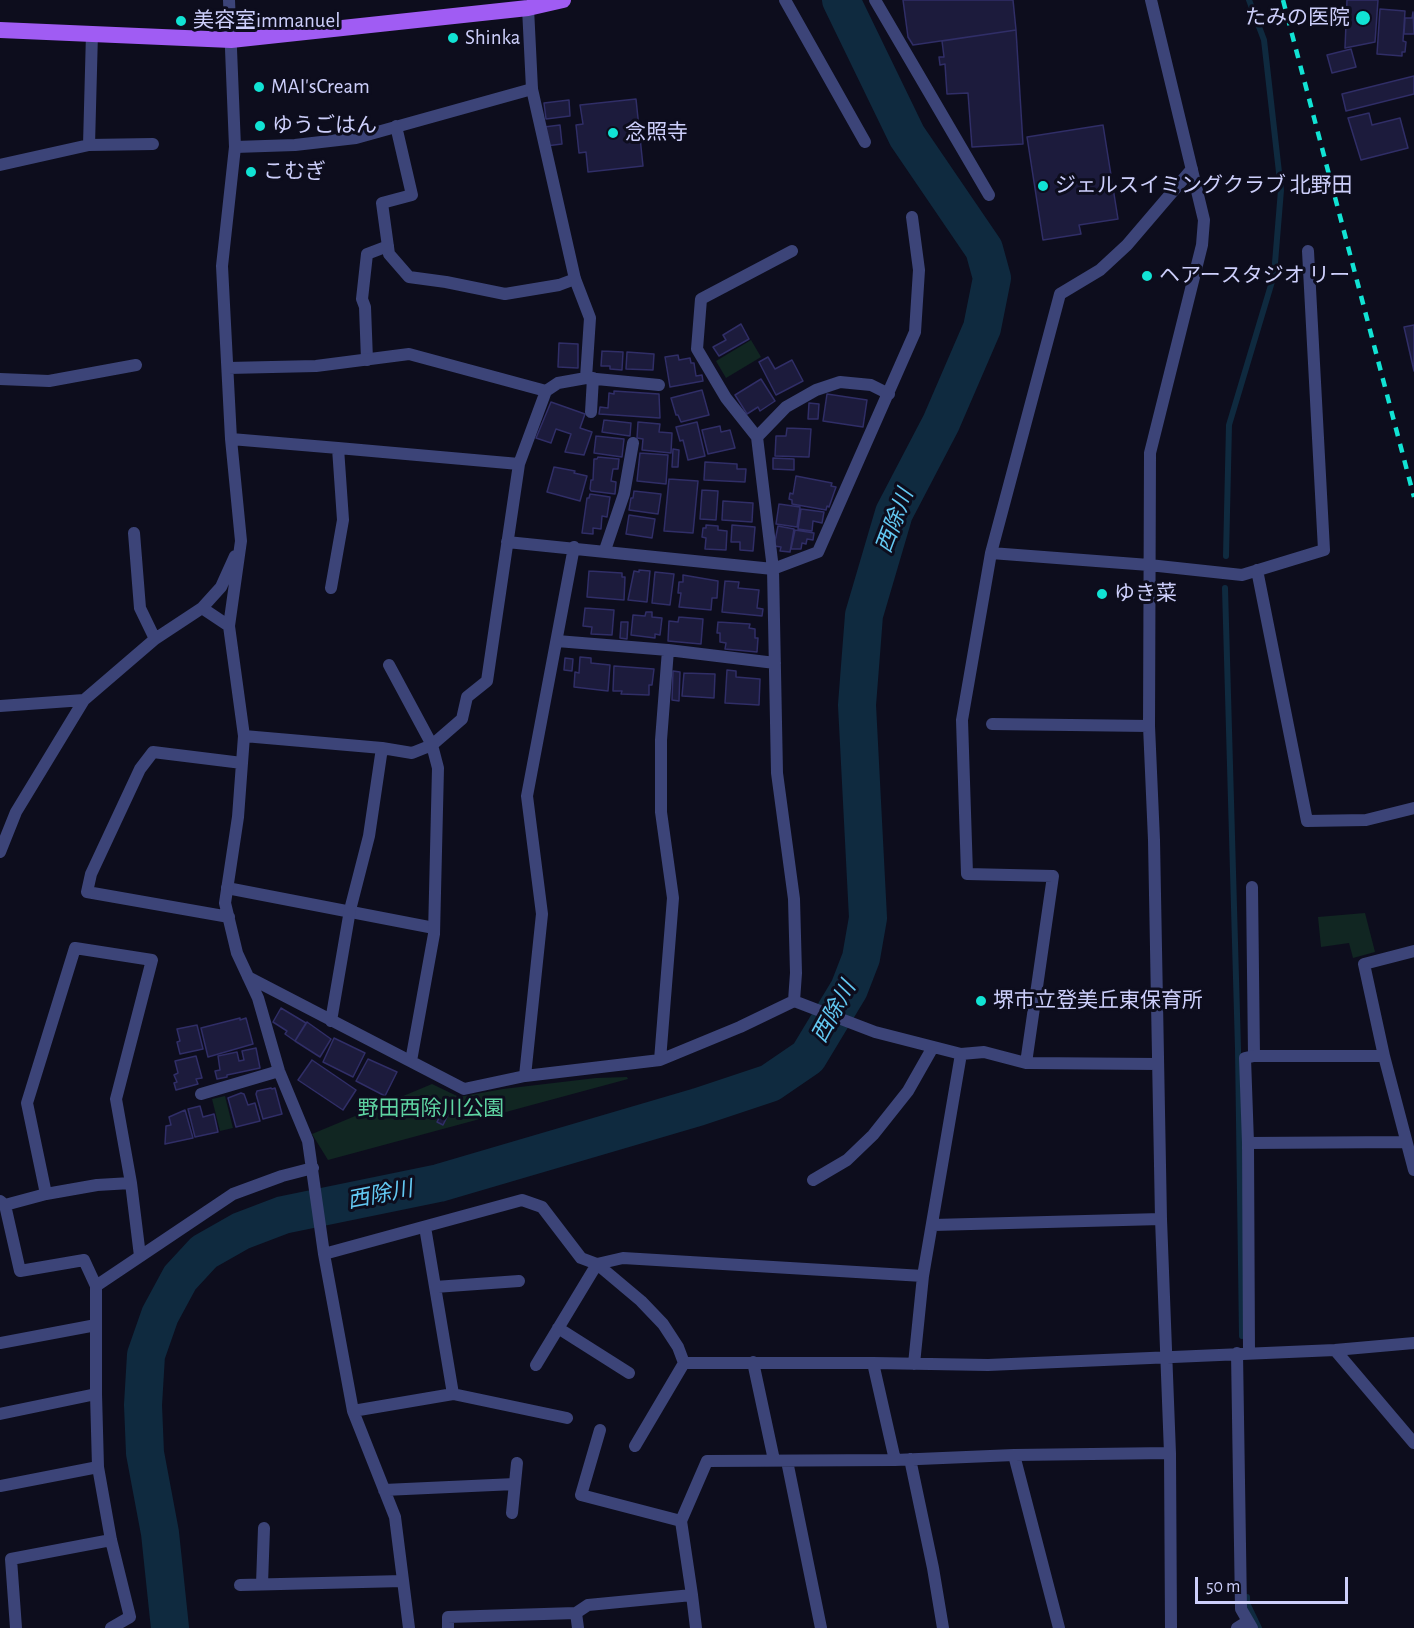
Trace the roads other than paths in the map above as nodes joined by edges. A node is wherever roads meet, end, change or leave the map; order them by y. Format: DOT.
graph roads {
  1 [pos="229,0"];
  2 [pos="563,0"];
  3 [pos="785,0"];
  4 [pos="875,0"];
  5 [pos="1151,0"];
  6 [pos="535,4"];
  7 [pos="0,30"];
  8 [pos="92,33"];
  9 [pos="231,40"];
  10 [pos="532,88"];
  11 [pos="396,126"];
  12 [pos="865,142"];
  13 [pos="153,144"];
  14 [pos="89,145"];
  15 [pos="235,147"];
  16 [pos="0,165"];
  17 [pos="1192,169"];
  18 [pos="989,195"];
  19 [pos="912,217"];
  20 [pos="388,246"];
  21 [pos="792,251"];
  22 [pos="1308,251"];
  23 [pos="575,279"];
  24 [pos="367,360"];
  25 [pos="136,365"];
  26 [pos="228,368"];
  27 [pos="589,378"];
  28 [pos="0,379"];
  29 [pos="658,385"];
  30 [pos="546,391"];
  31 [pos="889,394"];
  32 [pos="591,412"];
  33 [pos="757,437"];
  34 [pos="231,439"];
  35 [pos="633,443"];
  36 [pos="338,448"];
  37 [pos="519,464"];
  38 [pos="134,533"];
  39 [pos="241,541"];
  40 [pos="507,542"];
  41 [pos="574,548"];
  42 [pos="605,550"];
  43 [pos="991,553"];
  44 [pos="1149,565"];
  45 [pos="773,569"];
  46 [pos="1257,570"];
  47 [pos="331,588"];
  48 [pos="202,608"];
  49 [pos="229,626"];
  50 [pos="155,639"];
  51 [pos="557,641"];
  52 [pos="668,650"];
  53 [pos="775,663"];
  54 [pos="389,665"];
  55 [pos="84,700"];
  56 [pos="0,706"];
  57 [pos="992,724"];
  58 [pos="1149,726"];
  59 [pos="244,736"];
  60 [pos="432,746"];
  61 [pos="382,748"];
  62 [pos="242,763"];
  63 [pos="1414,808"];
  64 [pos="0,852"];
  65 [pos="1252,887"];
  66 [pos="227,888"];
  67 [pos="350,910"];
  68 [pos="229,917"];
  69 [pos="434,928"];
  70 [pos="1414,951"];
  71 [pos="248,977"];
  72 [pos="797,1002"];
  73 [pos="331,1021"];
  74 [pos="933,1047"];
  75 [pos="961,1054"];
  76 [pos="1254,1056"];
  77 [pos="1384,1056"];
  78 [pos="660,1060"];
  79 [pos="411,1061"];
  80 [pos="1026,1063"];
  81 [pos="1158,1064"];
  82 [pos="279,1071"];
  83 [pos="525,1076"];
  84 [pos="201,1094"];
  85 [pos="1406,1142"];
  86 [pos="1248,1143"];
  87 [pos="313,1168"];
  88 [pos="1414,1170"];
  89 [pos="813,1180"];
  90 [pos="131,1183"];
  91 [pos="46,1194"];
  92 [pos="3,1203"];
  93 [pos="1161,1220"];
  94 [pos="933,1225"];
  95 [pos="425,1227"];
  96 [pos="324,1254"];
  97 [pos="140,1256"];
  98 [pos="597,1264"];
  99 [pos="923,1276"];
  100 [pos="519,1281"];
  101 [pos="96,1286"];
  102 [pos="435,1287"];
  103 [pos="96,1325"];
  104 [pos="558,1328"];
  105 [pos="0,1343"];
  106 [pos="1414,1343"];
  107 [pos="1335,1350"];
  108 [pos="1243,1353"];
  109 [pos="1167,1356"];
  110 [pos="753,1362"];
  111 [pos="684,1363"];
  112 [pos="873,1363"];
  113 [pos="914,1364"];
  114 [pos="536,1365"];
  115 [pos="629,1373"];
  116 [pos="96,1394"];
  117 [pos="453,1394"];
  118 [pos="352,1411"];
  119 [pos="0,1414"];
  120 [pos="567,1418"];
  121 [pos="600,1430"];
  122 [pos="1414,1443"];
  123 [pos="635,1446"];
  124 [pos="1170,1453"];
  125 [pos="1014,1455"];
  126 [pos="910,1459"];
  127 [pos="774,1460"];
  128 [pos="895,1460"];
  129 [pos="787,1461"];
  130 [pos="517,1463"];
  131 [pos="98,1467"];
  132 [pos="515,1484"];
  133 [pos="0,1486"];
  134 [pos="384,1490"];
  135 [pos="512,1513"];
  136 [pos="681,1521"];
  137 [pos="264,1528"];
  138 [pos="111,1540"];
  139 [pos="5,1560"];
  140 [pos="403,1581"];
  141 [pos="262,1584"];
  142 [pos="240,1585"];
  143 [pos="692,1594"];
  144 [pos="576,1613"];
  145 [pos="1245,1626"];
  146 [pos="16,1628"];
  147 [pos="111,1628"];
  148 [pos="409,1628"];
  149 [pos="448,1628"];
  150 [pos="578,1628"];
  151 [pos="696,1628"];
  152 [pos="821,1628"];
  153 [pos="943,1628"];
  154 [pos="1059,1628"];
  155 [pos="1171,1628"];
  1 -- 9 [label="street"];
  2 -- 6 [label="main road"];
  3 -- 12 [label="street"];
  4 -- 18 [label="street"];
  5 -- 17 [label="street"];
  6 -- 9 [label="main road"];
  6 -- 10 [label="street"];
  7 -- 8 [label="main road"];
  8 -- 9 [label="main road"];
  8 -- 14 [label="street"];
  9 -- 15 [label="street"];
  10 -- 11 [label="street"];
  10 -- 23 [label="street"];
  11 -- 15 [label="street"];
  11 -- 20 [label="street"];
  13 -- 14 [label="street"];
  14 -- 16 [label="street"];
  15 -- 26 [label="street"];
  17 -- 43 [label="street"];
  17 -- 44 [label="street"];
  19 -- 31 [label="street"];
  20 -- 23 [label="street"];
  20 -- 24 [label="street"];
  21 -- 33 [label="street"];
  22 -- 46 [label="street"];
  23 -- 27 [label="street"];
  24 -- 26 [label="street"];
  24 -- 30 [label="street"];
  25 -- 28 [label="street"];
  26 -- 34 [label="street"];
  27 -- 29 [label="street"];
  27 -- 30 [label="street"];
  27 -- 32 [label="street"];
  30 -- 37 [label="street"];
  31 -- 33 [label="street"];
  31 -- 45 [label="street"];
  33 -- 45 [label="street"];
  34 -- 36 [label="street"];
  34 -- 39 [label="street"];
  35 -- 42 [label="street"];
  36 -- 37 [label="street"];
  36 -- 47 [label="street"];
  37 -- 40 [label="street"];
  38 -- 50 [label="street"];
  39 -- 48 [label="street"];
  39 -- 49 [label="street"];
  40 -- 41 [label="street"];
  40 -- 60 [label="street"];
  41 -- 42 [label="street"];
  41 -- 51 [label="street"];
  42 -- 45 [label="street"];
  43 -- 44 [label="street"];
  43 -- 80 [label="street"];
  44 -- 46 [label="street"];
  44 -- 58 [label="street"];
  45 -- 53 [label="street"];
  46 -- 63 [label="street"];
  48 -- 49 [label="street"];
  48 -- 50 [label="street"];
  49 -- 59 [label="street"];
  50 -- 55 [label="street"];
  51 -- 52 [label="street"];
  51 -- 83 [label="street"];
  52 -- 53 [label="street"];
  52 -- 78 [label="street"];
  53 -- 72 [label="street"];
  54 -- 60 [label="street"];
  55 -- 56 [label="street"];
  55 -- 64 [label="street"];
  57 -- 58 [label="street"];
  58 -- 81 [label="street"];
  59 -- 61 [label="street"];
  59 -- 62 [label="street"];
  60 -- 61 [label="street"];
  60 -- 69 [label="street"];
  61 -- 67 [label="street"];
  62 -- 66 [label="street"];
  62 -- 68 [label="street"];
  65 -- 76 [label="street"];
  66 -- 67 [label="street"];
  66 -- 68 [label="street"];
  67 -- 69 [label="street"];
  67 -- 73 [label="street"];
  68 -- 71 [label="street"];
  69 -- 79 [label="street"];
  70 -- 77 [label="street"];
  71 -- 73 [label="street"];
  71 -- 82 [label="street"];
  72 -- 74 [label="street"];
  72 -- 78 [label="street"];
  73 -- 79 [label="street"];
  74 -- 75 [label="street"];
  74 -- 89 [label="street"];
  75 -- 80 [label="street"];
  75 -- 94 [label="street"];
  76 -- 77 [label="street"];
  76 -- 86 [label="street"];
  77 -- 85 [label="street"];
  78 -- 83 [label="street"];
  79 -- 83 [label="street"];
  80 -- 81 [label="street"];
  81 -- 93 [label="street"];
  82 -- 84 [label="street"];
  82 -- 87 [label="street"];
  85 -- 86 [label="street"];
  85 -- 88 [label="street"];
  86 -- 108 [label="street"];
  87 -- 96 [label="street"];
  87 -- 97 [label="street"];
  90 -- 91 [label="street"];
  90 -- 91 [label="street"];
  90 -- 97 [label="street"];
  91 -- 92 [label="street"];
  92 -- 101 [label="street"];
  93 -- 94 [label="street"];
  93 -- 109 [label="street"];
  94 -- 99 [label="street"];
  95 -- 96 [label="street"];
  95 -- 98 [label="street"];
  95 -- 102 [label="street"];
  96 -- 118 [label="street"];
  97 -- 101 [label="street"];
  98 -- 99 [label="street"];
  98 -- 104 [label="street"];
  98 -- 111 [label="street"];
  99 -- 113 [label="street"];
  100 -- 102 [label="street"];
  101 -- 103 [label="street"];
  102 -- 117 [label="street"];
  103 -- 105 [label="street"];
  103 -- 116 [label="street"];
  104 -- 114 [label="street"];
  104 -- 115 [label="street"];
  106 -- 107 [label="street"];
  107 -- 108 [label="street"];
  107 -- 122 [label="street"];
  108 -- 109 [label="street"];
  108 -- 145 [label="street"];
  109 -- 113 [label="street"];
  109 -- 124 [label="street"];
  110 -- 111 [label="street"];
  110 -- 112 [label="street"];
  110 -- 127 [label="street"];
  111 -- 123 [label="street"];
  112 -- 113 [label="street"];
  112 -- 128 [label="street"];
  116 -- 119 [label="street"];
  116 -- 131 [label="street"];
  117 -- 118 [label="street"];
  117 -- 120 [label="street"];
  118 -- 134 [label="street"];
  121 -- 136 [label="street"];
  124 -- 125 [label="street"];
  124 -- 155 [label="street"];
  125 -- 126 [label="street"];
  125 -- 154 [label="street"];
  126 -- 128 [label="street"];
  126 -- 153 [label="street"];
  127 -- 129 [label="street"];
  127 -- 136 [label="street"];
  128 -- 129 [label="street"];
  129 -- 152 [label="street"];
  130 -- 132 [label="street"];
  131 -- 133 [label="street"];
  131 -- 138 [label="street"];
  132 -- 134 [label="street"];
  132 -- 135 [label="street"];
  134 -- 140 [label="street"];
  136 -- 143 [label="street"];
  137 -- 141 [label="street"];
  138 -- 139 [label="street"];
  138 -- 147 [label="street"];
  139 -- 146 [label="street"];
  140 -- 141 [label="street"];
  140 -- 148 [label="street"];
  141 -- 142 [label="street"];
  143 -- 144 [label="street"];
  143 -- 151 [label="street"];
  144 -- 149 [label="street"];
  144 -- 150 [label="street"];
}
